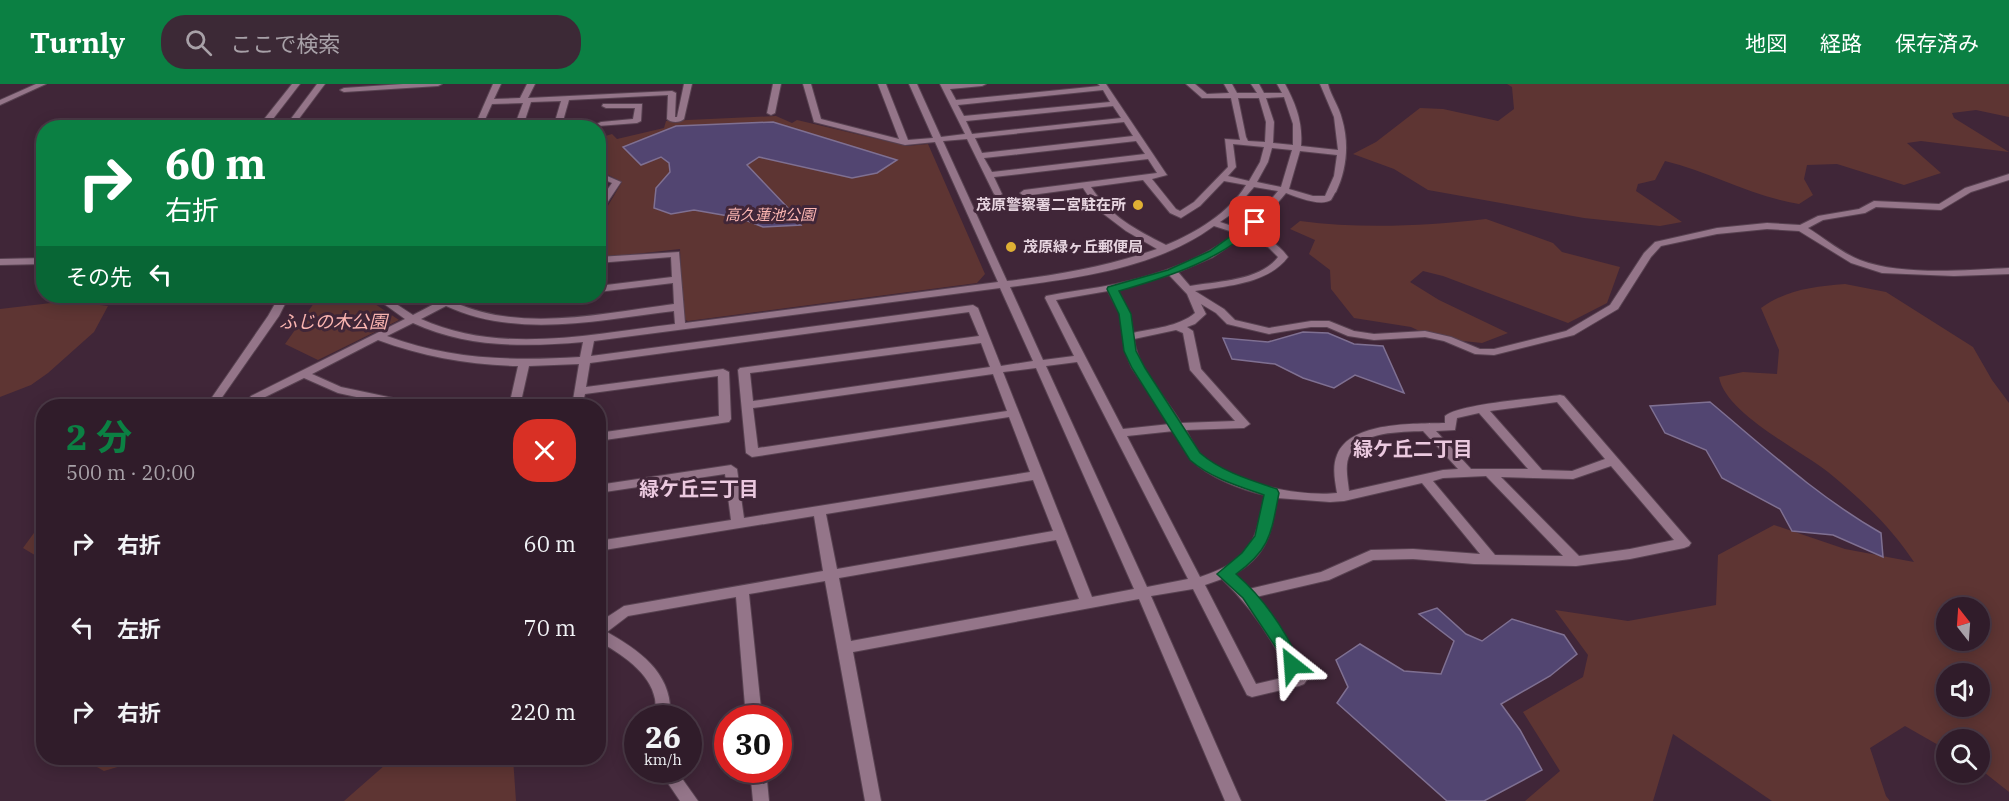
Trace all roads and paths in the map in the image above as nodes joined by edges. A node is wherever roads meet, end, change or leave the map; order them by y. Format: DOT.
graph roads {
  1 [pos="42,84"];
  2 [pos="296,84"];
  3 [pos="321,84"];
  4 [pos="348,84"];
  5 [pos="438,84"];
  6 [pos="497,84"];
  7 [pos="531,84"];
  8 [pos="674,84"];
  9 [pos="688,84"];
  10 [pos="777,84"];
  11 [pos="807,84"];
  12 [pos="882,84"];
  13 [pos="913,84"];
  14 [pos="982,84"];
  15 [pos="1190,84"];
  16 [pos="1227,84"];
  17 [pos="1255,84"];
  18 [pos="1281,84"];
  19 [pos="1324,84"];
  20 [pos="945,86"];
  21 [pos="1103,86"];
  22 [pos="672,93"];
  23 [pos="1287,94"];
  24 [pos="1234,95"];
  25 [pos="1262,95"];
  26 [pos="608,96"];
  27 [pos="567,98"];
  28 [pos="526,100"];
  29 [pos="489,102"];
  30 [pos="0,103"];
  31 [pos="953,103"];
  32 [pos="1115,104"];
  33 [pos="606,106"];
  34 [pos="771,113"];
  35 [pos="962,119"];
  36 [pos="267,120"];
  37 [pos="294,120"];
  38 [pos="484,120"];
  39 [pos="521,120"];
  40 [pos="560,120"];
  41 [pos="602,120"];
  42 [pos="1125,120"];
  43 [pos="606,126"];
  44 [pos="969,136"];
  45 [pos="1138,138"];
  46 [pos="937,140"];
  47 [pos="1245,142"];
  48 [pos="905,143"];
  49 [pos="1270,145"];
  50 [pos="1298,148"];
  51 [pos="1342,153"];
  52 [pos="979,156"];
  53 [pos="1149,156"];
  54 [pos="989,175"];
  55 [pos="606,177"];
  56 [pos="2009,177"];
  57 [pos="1147,178"];
  58 [pos="1223,178"];
  59 [pos="1252,184"];
  60 [pos="1086,186"];
  61 [pos="1284,190"];
  62 [pos="1024,193"];
  63 [pos="998,194"];
  64 [pos="606,199"];
  65 [pos="1214,223"];
  66 [pos="1801,228"];
  67 [pos="1242,233"];
  68 [pos="1166,249"];
  69 [pos="606,259"];
  70 [pos="36,261"];
  71 [pos="0,262"];
  72 [pos="2009,271"];
  73 [pos="1172,272"];
  74 [pos="678,279"];
  75 [pos="1002,284"];
  76 [pos="606,288"];
  77 [pos="1112,289"];
  78 [pos="1190,292"];
  79 [pos="280,303"];
  80 [pos="388,303"];
  81 [pos="443,303"];
  82 [pos="448,303"];
  83 [pos="678,307"];
  84 [pos="782,313"];
  85 [pos="412,319"];
  86 [pos="680,327"];
  87 [pos="1177,327"];
  88 [pos="785,333"];
  89 [pos="377,336"];
  90 [pos="1127,337"];
  91 [pos="589,338"];
  92 [pos="984,339"];
  93 [pos="1081,358"];
  94 [pos="585,360"];
  95 [pos="524,364"];
  96 [pos="1038,364"];
  97 [pos="997,370"];
  98 [pos="304,374"];
  99 [pos="580,392"];
  100 [pos="216,399"];
  101 [pos="254,399"];
  102 [pos="380,399"];
  103 [pos="516,399"];
  104 [pos="578,399"];
  105 [pos="747,405"];
  106 [pos="1482,409"];
  107 [pos="1015,413"];
  108 [pos="1177,427"];
  109 [pos="1427,428"];
  110 [pos="1119,433"];
  111 [pos="606,436"];
  112 [pos="1614,460"];
  113 [pos="1489,472"];
  114 [pos="1468,473"];
  115 [pos="1038,475"];
  116 [pos="1540,476"];
  117 [pos="1424,478"];
  118 [pos="606,488"];
  119 [pos="1272,493"];
  120 [pos="1344,497"];
  121 [pos="819,510"];
  122 [pos="738,523"];
  123 [pos="1061,534"];
  124 [pos="606,545"];
  125 [pos="1491,559"];
  126 [pos="1576,561"];
  127 [pos="830,574"];
  128 [pos="1225,574"];
  129 [pos="1196,583"];
  130 [pos="742,590"];
  131 [pos="1143,593"];
  132 [pos="1248,594"];
  133 [pos="1088,603"];
  134 [pos="606,626"];
  135 [pos="606,637"];
  136 [pos="844,648"];
  137 [pos="663,705"];
  138 [pos="753,705"];
  139 [pos="677,783"];
  140 [pos="759,783"];
  141 [pos="690,801"];
  142 [pos="761,801"];
  143 [pos="873,801"];
  144 [pos="1233,801"];
  1 -- 30 [label="street"];
  2 -- 36 [label="street"];
  3 -- 37 [label="street"];
  4 -- 5 [label="street"];
  6 -- 29 [label="street"];
  7 -- 28 [label="street"];
  8 -- 22 [label="street"];
  9 -- 22 [label="street"];
  10 -- 34 [label="street"];
  11 -- 48 [label="street"];
  12 -- 48 [label="street"];
  13 -- 46 [label="street"];
  14 -- 20 [label="street"];
  15 -- 24 [label="street"];
  16 -- 24 [label="street"];
  17 -- 25 [label="street"];
  18 -- 23 [label="street"];
  19 -- 51 [label="street"];
  20 -- 31 [label="street"];
  21 -- 31 [label="street"];
  21 -- 32 [label="street"];
  22 -- 26 [label="street"];
  23 -- 25 [label="street"];
  23 -- 50 [label="street"];
  24 -- 25 [label="street"];
  24 -- 47 [label="street"];
  25 -- 49 [label="street"];
  26 -- 27 [label="street"];
  26 -- 33 [label="street"];
  27 -- 28 [label="street"];
  27 -- 40 [label="street"];
  28 -- 29 [label="street"];
  28 -- 39 [label="street"];
  29 -- 38 [label="street"];
  31 -- 35 [label="street"];
  32 -- 35 [label="street"];
  32 -- 42 [label="street"];
  33 -- 41 [label="street"];
  33 -- 43 [label="street"];
  35 -- 44 [label="street"];
  42 -- 44 [label="street"];
  42 -- 45 [label="street"];
  44 -- 46 [label="street"];
  44 -- 52 [label="street"];
  45 -- 52 [label="street"];
  45 -- 53 [label="street"];
  46 -- 48 [label="street"];
  46 -- 75 [label="street"];
  47 -- 49 [label="street"];
  47 -- 58 [label="street"];
  49 -- 50 [label="street"];
  49 -- 59 [label="street"];
  50 -- 51 [label="street"];
  50 -- 61 [label="street"];
  51 -- 61 [label="street"];
  52 -- 54 [label="street"];
  53 -- 54 [label="street"];
  53 -- 57 [label="street"];
  54 -- 63 [label="street"];
  55 -- 64 [label="street"];
  56 -- 66 [label="street"];
  57 -- 58 [label="street"];
  57 -- 60 [label="street"];
  58 -- 59 [label="street"];
  59 -- 61 [label="street"];
  59 -- 65 [label="street"];
  60 -- 62 [label="street"];
  60 -- 68 [label="street"];
  61 -- 67 [label="street"];
  65 -- 67 [label="street"];
  65 -- 68 [label="street"];
  66 -- 72 [label="street"];
  66 -- 78 [label="street"];
  67 -- 73 [label="street"];
  67 -- 78 [label="street"];
  68 -- 75 [label="street"];
  69 -- 74 [label="street"];
  70 -- 71 [label="street"];
  73 -- 77 [label="street"];
  73 -- 78 [label="street"];
  74 -- 76 [label="street"];
  74 -- 83 [label="street"];
  75 -- 84 [label="street"];
  75 -- 96 [label="street"];
  77 -- 90 [label="street"];
  77 -- 93 [label="street"];
  78 -- 87 [label="street"];
  79 -- 100 [label="street"];
  80 -- 85 [label="street"];
  81 -- 85 [label="street"];
  82 -- 83 [label="street"];
  83 -- 86 [label="street"];
  84 -- 86 [label="street"];
  84 -- 88 [label="street"];
  85 -- 89 [label="street"];
  85 -- 91 [label="street"];
  86 -- 91 [label="street"];
  87 -- 90 [label="street"];
  87 -- 108 [label="street"];
  88 -- 92 [label="street"];
  88 -- 94 [label="street"];
  89 -- 95 [label="street"];
  89 -- 98 [label="street"];
  90 -- 108 [label="street"];
  91 -- 94 [label="street"];
  92 -- 97 [label="street"];
  92 -- 105 [label="street"];
  93 -- 96 [label="street"];
  93 -- 110 [label="street"];
  94 -- 95 [label="street"];
  94 -- 99 [label="street"];
  95 -- 103 [label="street"];
  96 -- 97 [label="street"];
  96 -- 131 [label="street"];
  97 -- 105 [label="street"];
  97 -- 107 [label="street"];
  98 -- 101 [label="street"];
  98 -- 102 [label="street"];
  99 -- 104 [label="street"];
  99 -- 111 [label="street"];
  105 -- 107 [label="street"];
  106 -- 109 [label="street"];
  106 -- 112 [label="street"];
  106 -- 116 [label="street"];
  107 -- 115 [label="street"];
  108 -- 110 [label="street"];
  108 -- 119 [label="street"];
  109 -- 114 [label="street"];
  109 -- 120 [label="street"];
  110 -- 129 [label="street"];
  112 -- 116 [label="street"];
  112 -- 126 [label="street"];
  113 -- 114 [label="street"];
  113 -- 116 [label="street"];
  113 -- 126 [label="street"];
  114 -- 117 [label="street"];
  115 -- 121 [label="street"];
  115 -- 123 [label="street"];
  117 -- 120 [label="street"];
  117 -- 125 [label="street"];
  118 -- 122 [label="street"];
  119 -- 120 [label="street"];
  119 -- 128 [label="street"];
  121 -- 122 [label="street"];
  121 -- 127 [label="street"];
  122 -- 124 [label="street"];
  123 -- 127 [label="street"];
  123 -- 133 [label="street"];
  125 -- 126 [label="street"];
  125 -- 132 [label="street"];
  127 -- 130 [label="street"];
  127 -- 136 [label="street"];
  128 -- 129 [label="street"];
  128 -- 132 [label="street"];
  129 -- 131 [label="street"];
  129 -- 132 [label="street"];
  130 -- 134 [label="street"];
  130 -- 138 [label="street"];
  131 -- 133 [label="street"];
  131 -- 144 [label="street"];
  133 -- 136 [label="street"];
  135 -- 137 [label="street"];
  136 -- 143 [label="street"];
  139 -- 141 [label="street"];
  140 -- 142 [label="street"];
}
